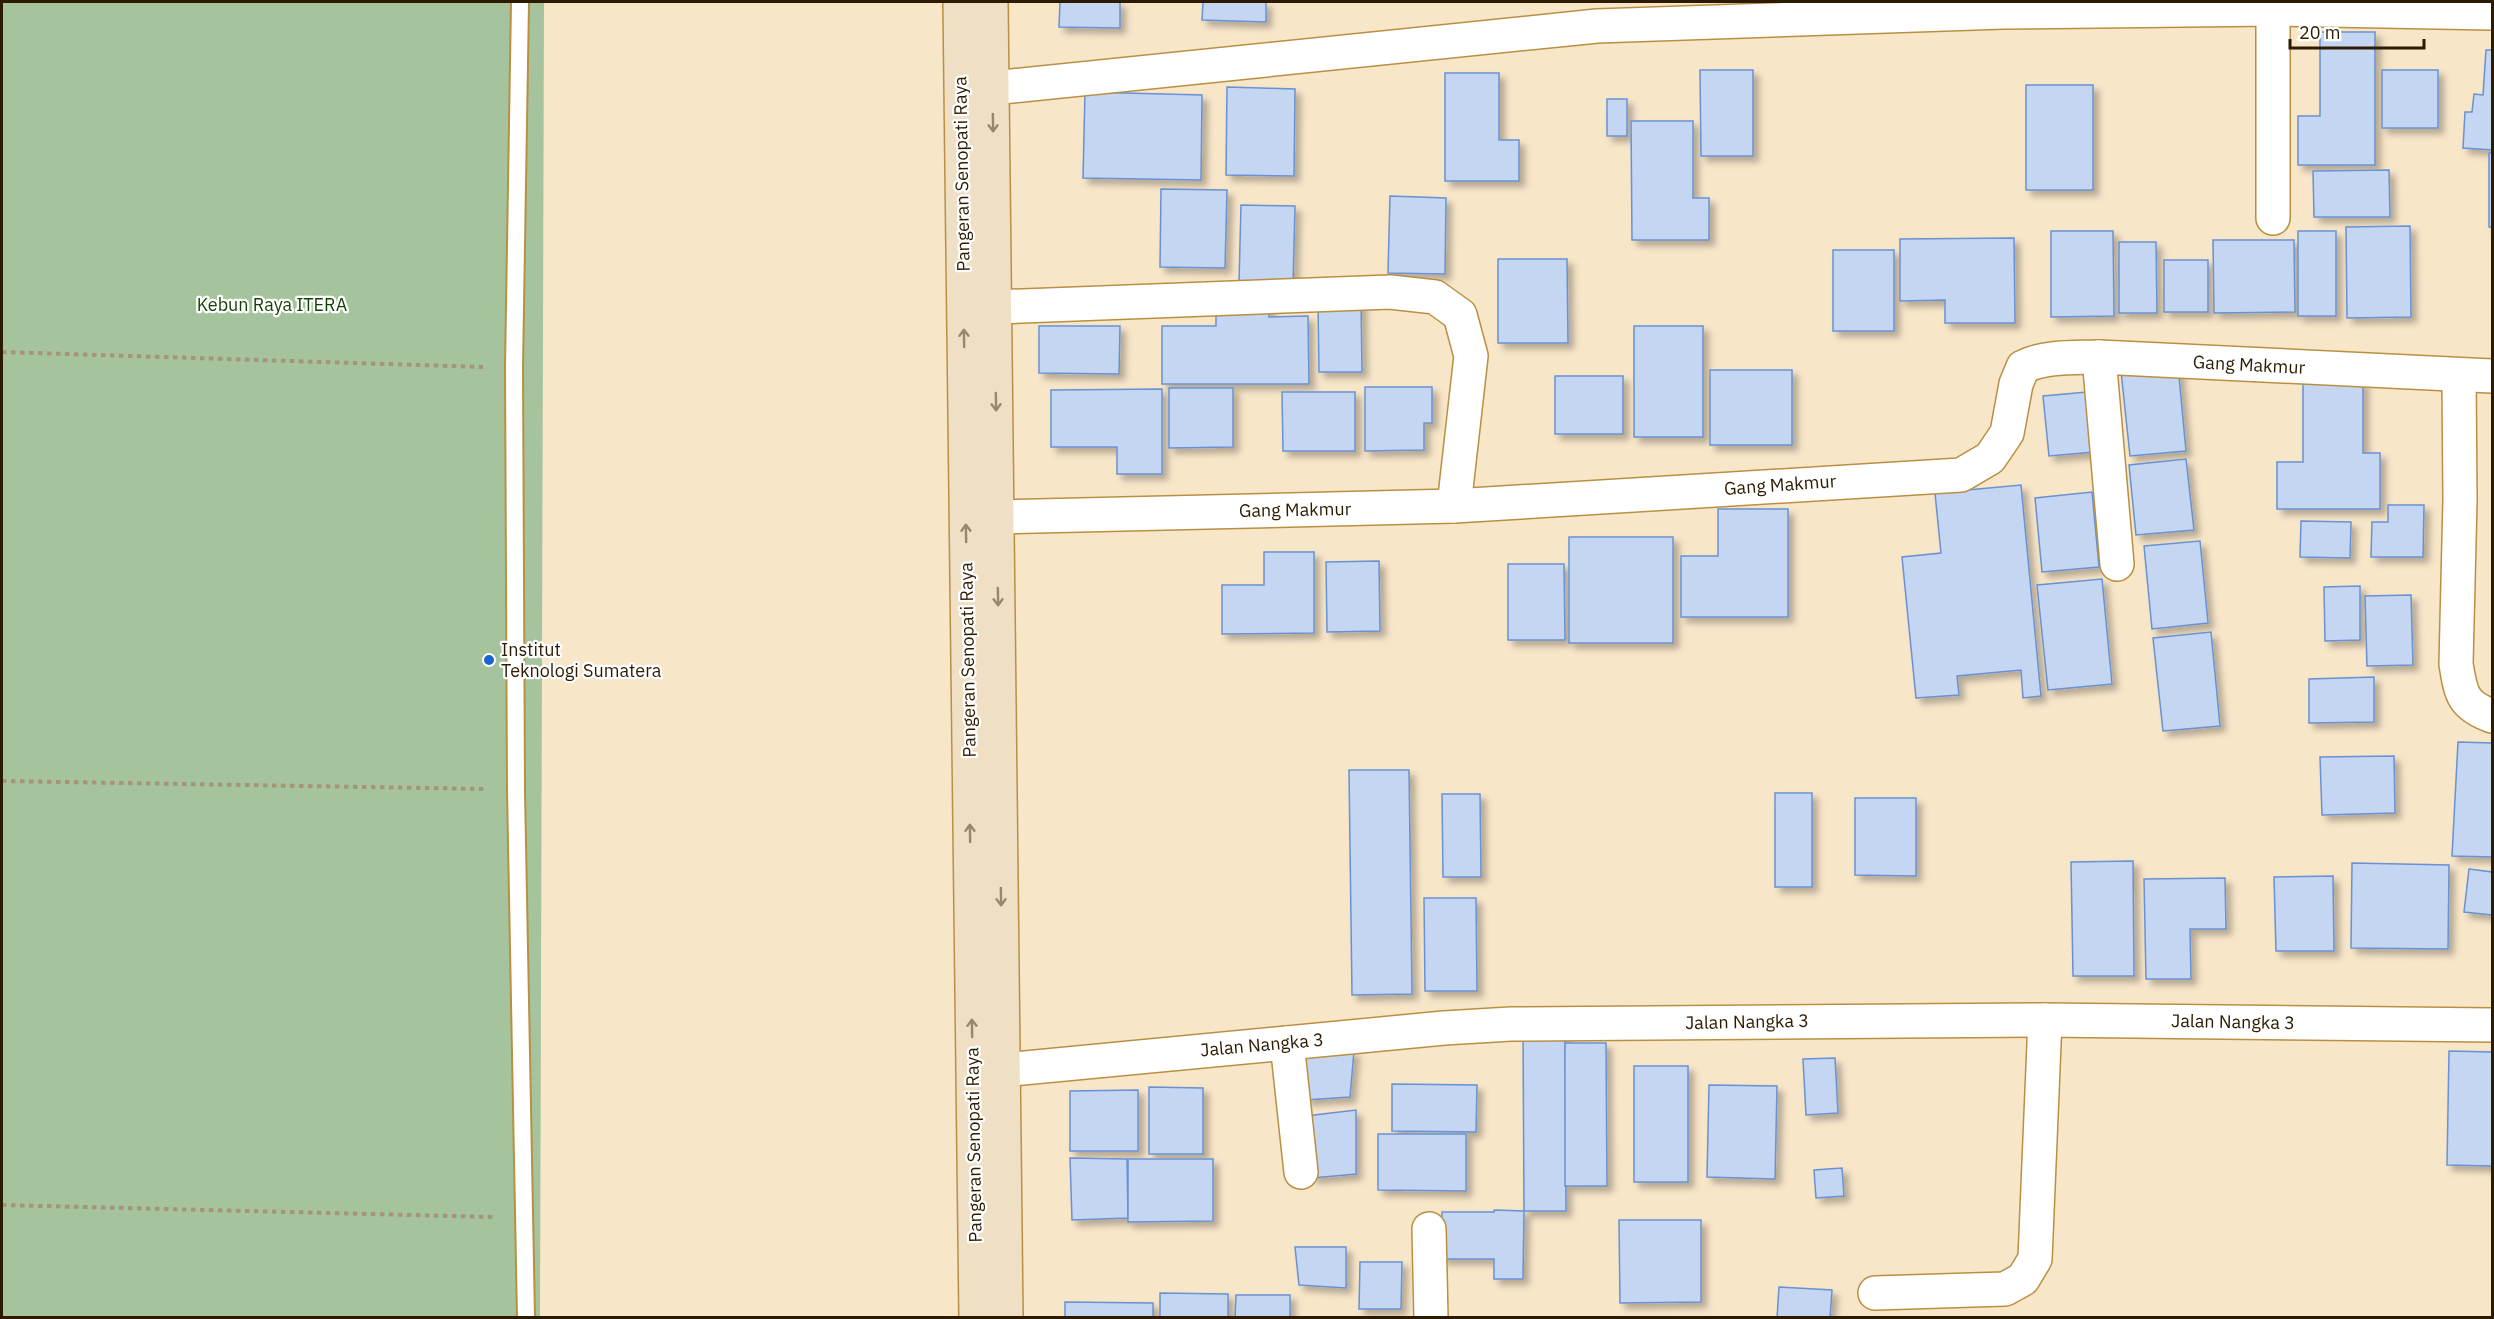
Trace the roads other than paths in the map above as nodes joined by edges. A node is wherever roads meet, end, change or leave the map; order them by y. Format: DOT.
graph roads {
  1 [pos="520,2"];
  2 [pos="960,2"];
  3 [pos="991,2"];
  4 [pos="2003,7"];
  5 [pos="2273,9"];
  6 [pos="2480,9"];
  7 [pos="992,88"];
  8 [pos="2273,218"];
  9 [pos="995,307"];
  10 [pos="2099,357"];
  11 [pos="2459,376"];
  12 [pos="2493,376"];
  13 [pos="1455,506"];
  14 [pos="997,518"];
  15 [pos="2117,564"];
  16 [pos="2493,716"];
  17 [pos="2045,1020"];
  18 [pos="2493,1025"];
  19 [pos="1287,1042"];
  20 [pos="1004,1070"];
  21 [pos="1301,1172"];
  22 [pos="1429,1229"];
  23 [pos="1875,1293"];
  24 [pos="526,1317"];
  25 [pos="976,1317"];
  26 [pos="1006,1317"];
  27 [pos="1431,1317"];
  1 -- 24 [label="lane"];
  25 -- 2 [label="street, Pangeran Senopati Raya, one-way"];
  3 -- 7 [label="street, Pangeran Senopati Raya"];
  4 -- 5 [label="street"];
  4 -- 7 [label="street"];
  5 -- 6 [label="street"];
  5 -- 8 [label="street"];
  7 -- 9 [label="street, Pangeran Senopati Raya, one-way"];
  9 -- 13 [label="street"];
  9 -- 14 [label="street, Pangeran Senopati Raya, one-way"];
  10 -- 11 [label="street, Gang Makmur"];
  10 -- 13 [label="street, Gang Makmur"];
  10 -- 15 [label="street"];
  11 -- 12 [label="street, Gang Makmur"];
  11 -- 16 [label="street"];
  13 -- 14 [label="street, Gang Makmur"];
  14 -- 20 [label="street, Pangeran Senopati Raya, one-way"];
  17 -- 18 [label="street, Jalan Nangka 3"];
  17 -- 19 [label="street, Jalan Nangka 3"];
  17 -- 23 [label="street"];
  19 -- 20 [label="street, Jalan Nangka 3"];
  19 -- 21 [label="street"];
  20 -- 26 [label="street, Pangeran Senopati Raya"];
  22 -- 27 [label="street"];
}
